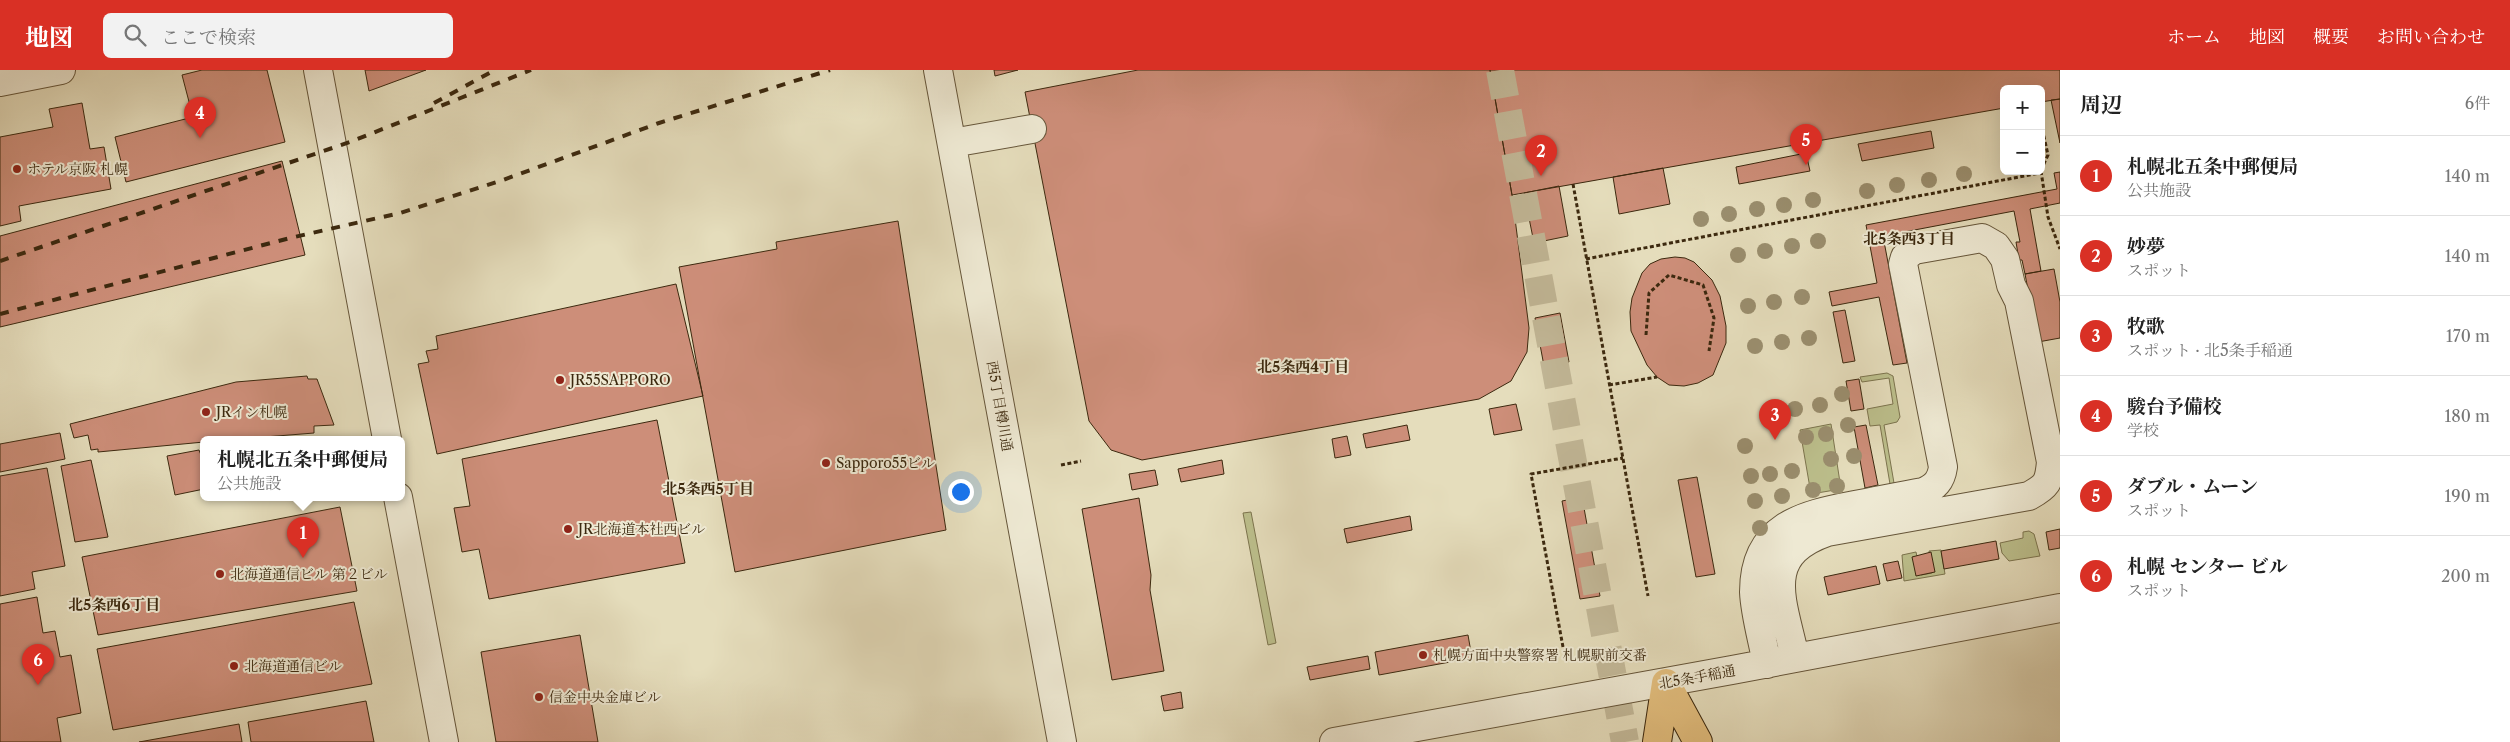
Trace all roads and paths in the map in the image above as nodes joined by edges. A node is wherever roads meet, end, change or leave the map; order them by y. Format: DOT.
graph roads {
  1 [pos="62,70"];
  2 [pos="318,70"];
  3 [pos="938,70"];
  4 [pos="0,82"];
  5 [pos="1032,129"];
  6 [pos="2045,141"];
  7 [pos="952,143"];
  8 [pos="2045,162"];
  9 [pos="2025,175"];
  10 [pos="2041,175"];
  11 [pos="1573,184"];
  12 [pos="2060,248"];
  13 [pos="1586,259"];
  14 [pos="1646,335"];
  15 [pos="1709,351"];
  16 [pos="1657,377"];
  17 [pos="1609,384"];
  18 [pos="386,436"];
  19 [pos="1623,458"];
  20 [pos="1081,461"];
  21 [pos="1061,465"];
  22 [pos="399,501"];
  23 [pos="1648,596"];
  24 [pos="2060,608"];
  25 [pos="1564,647"];
  26 [pos="1795,658"];
  27 [pos="1767,664"];
  28 [pos="1666,682"];
  29 [pos="444,742"];
  30 [pos="1062,742"];
  31 [pos="1334,742"];
  32 [pos="1657,742"];
  33 [pos="1698,742"];
  1 -- 4 [label="street"];
  2 -- 18 [label="street"];
  3 -- 7 [label="street, 西5丁目樽川通"];
  5 -- 7 [label="street"];
  6 -- 8 [label="path"];
  7 -- 30 [label="street, 西5丁目樽川通"];
  9 -- 13 [label="path"];
  10 -- 12 [label="path"];
  11 -- 13 [label="path"];
  13 -- 17 [label="path"];
  14 -- 15 [label="path"];
  16 -- 17 [label="path"];
  17 -- 19 [label="path"];
  19 -- 23 [label="path"];
  19 -- 25 [label="path"];
  20 -- 21 [label="path"];
  22 -- 29 [label="street"];
  24 -- 26 [label="street, 北5条手稲通"];
  26 -- 27 [label="street, 北5条手稲通"];
  26 -- 27 [label="street"];
  27 -- 28 [label="street, 北5条手稲通"];
  28 -- 31 [label="street, 北5条手稲通"];
  28 -- 32 [label="main road"];
  28 -- 33 [label="main road"];
}
